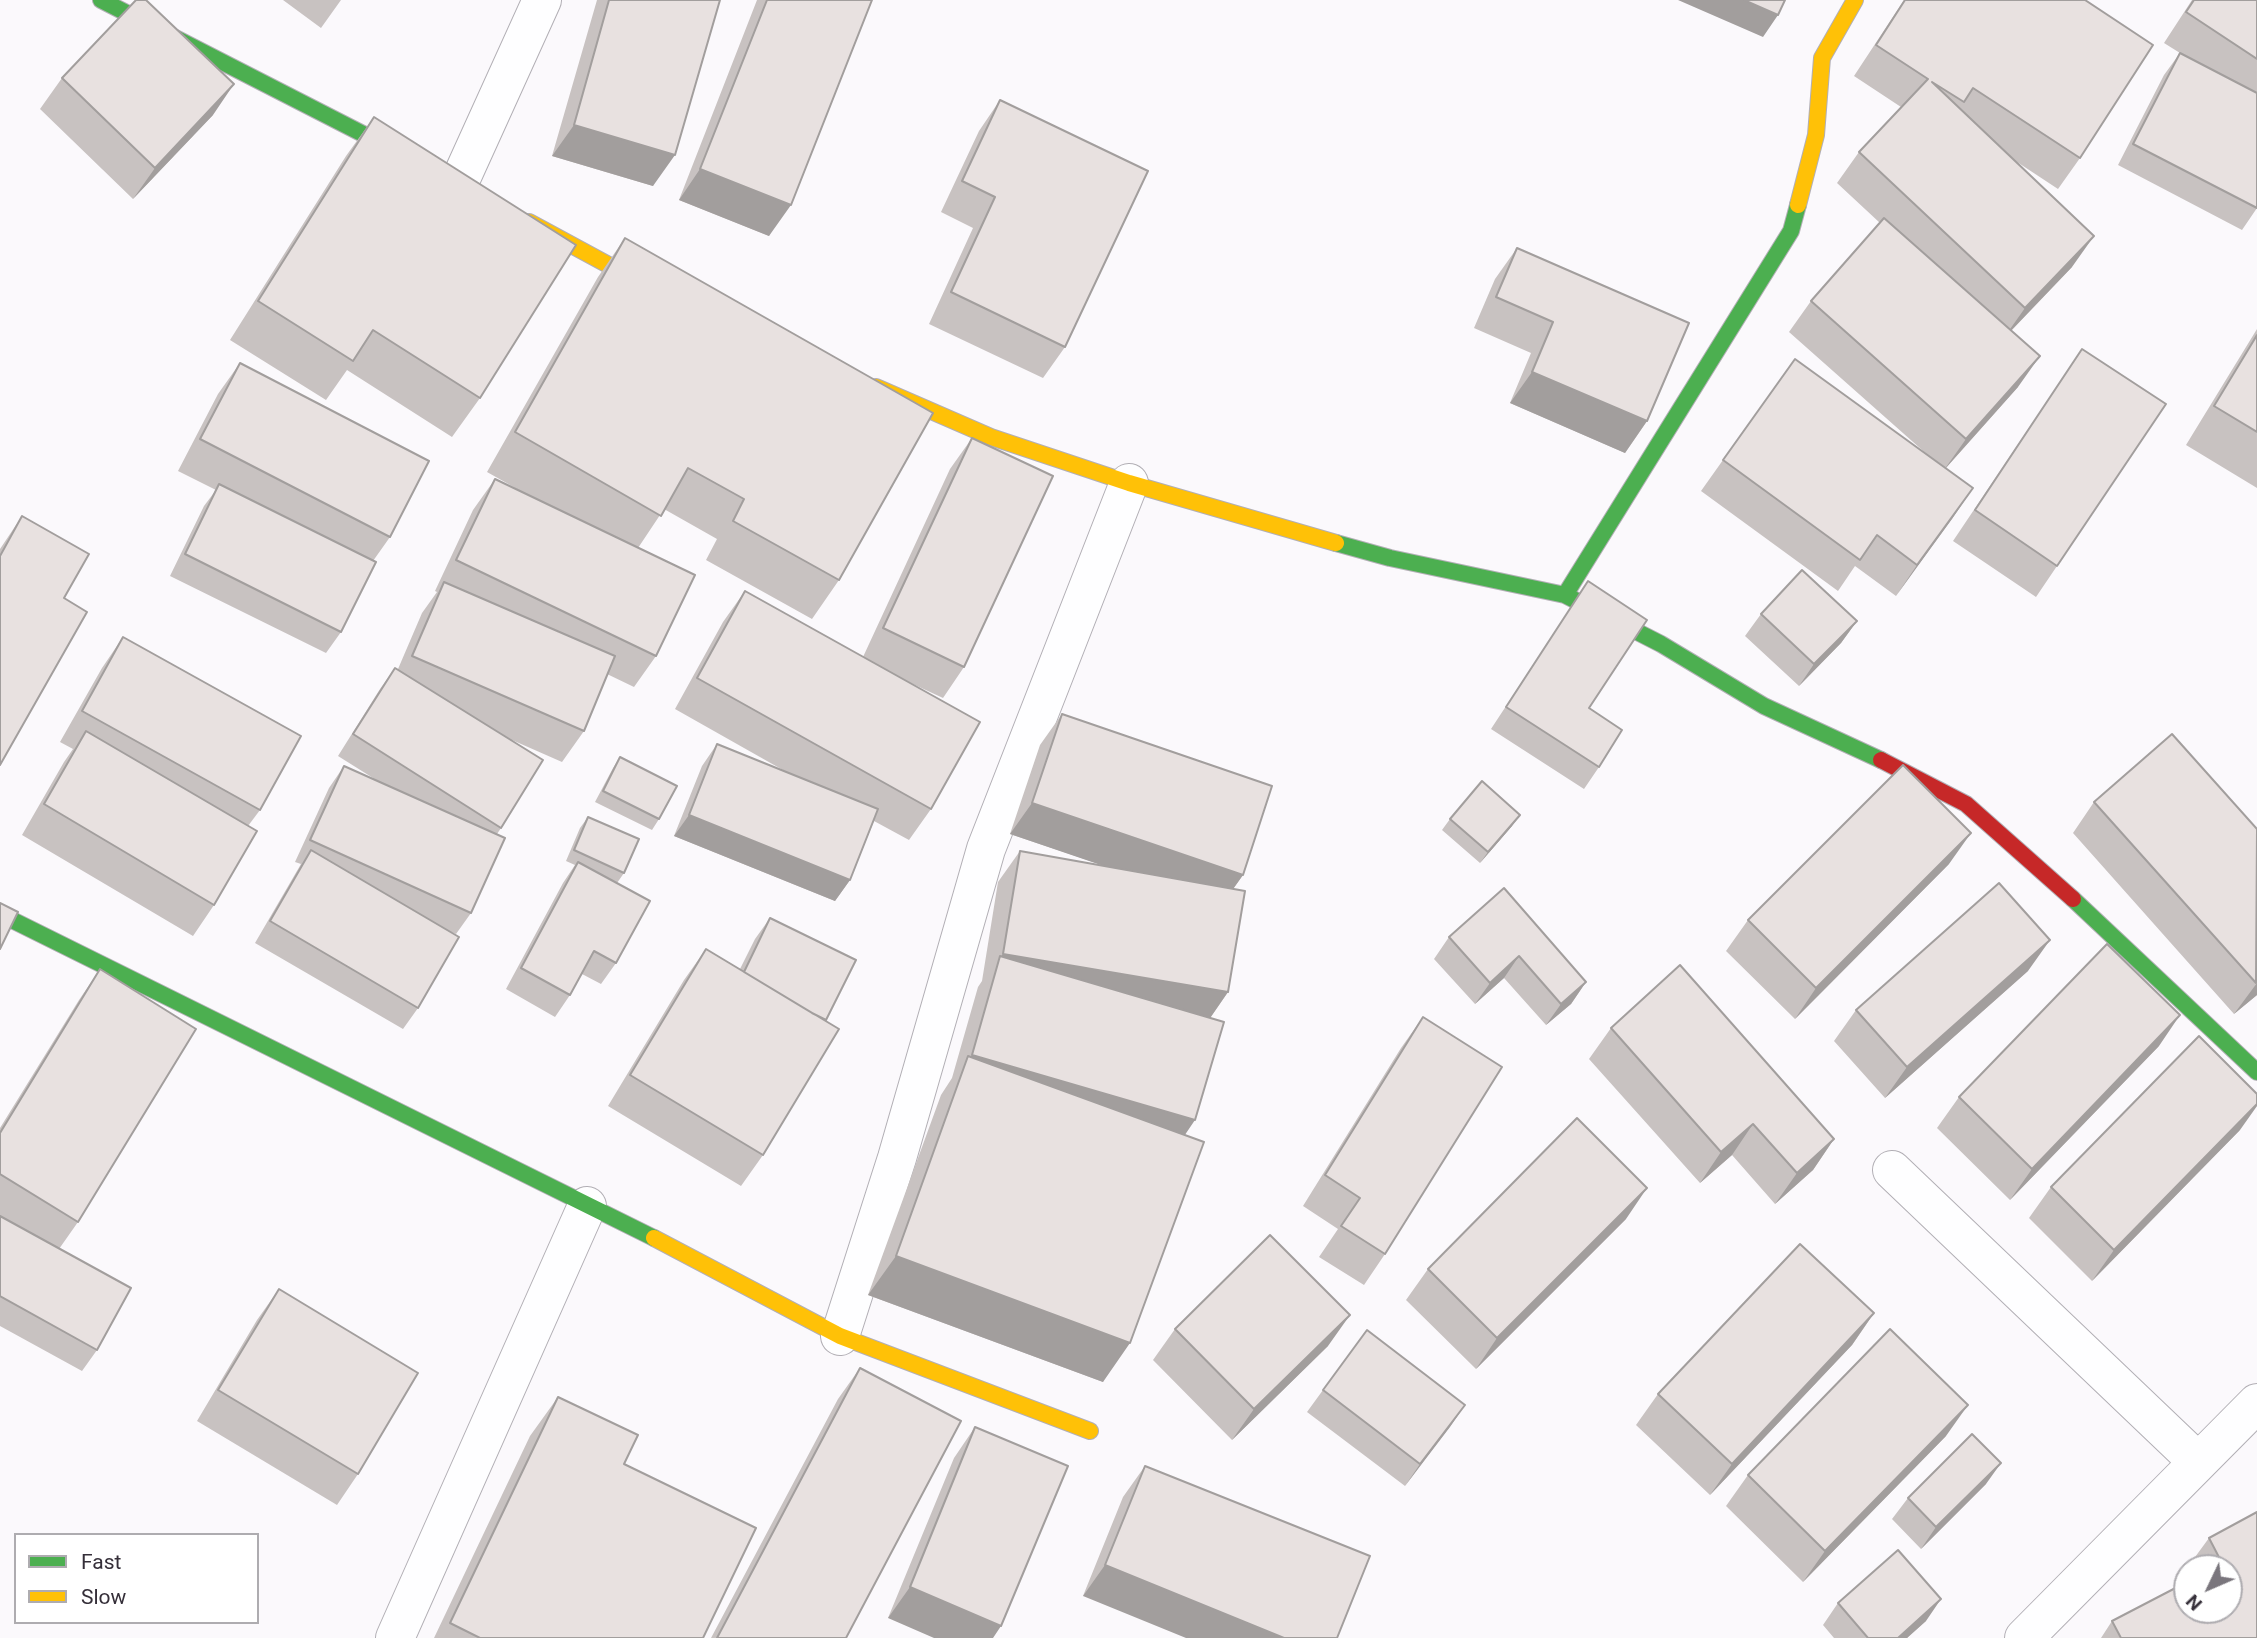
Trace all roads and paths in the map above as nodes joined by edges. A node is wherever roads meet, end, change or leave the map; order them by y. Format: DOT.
graph roads {
  1 [pos="102,0"];
  2 [pos="542,0"];
  3 [pos="1855,0"];
  4 [pos="422,164"];
  5 [pos="459,183"];
  6 [pos="519,217"];
  7 [pos="663,293"];
  8 [pos="865,382"];
  9 [pos="1129,483"];
  10 [pos="1564,595"];
  11 [pos="0,914"];
  12 [pos="2255,1065"];
  13 [pos="1892,1170"];
  14 [pos="587,1206"];
  15 [pos="840,1336"];
  16 [pos="2257,1403"];
  17 [pos="1090,1431"];
  18 [pos="2198,1462"];
  19 [pos="394,1638"];
  20 [pos="2024,1638"];
  1 -- 4 [label="street"];
  2 -- 5 [label="street"];
  3 -- 10 [label="street"];
  6 -- 7 [label="street"];
  8 -- 9 [label="street"];
  9 -- 10 [label="street"];
  9 -- 15 [label="street"];
  10 -- 12 [label="street"];
  11 -- 14 [label="street"];
  13 -- 18 [label="street"];
  14 -- 15 [label="street"];
  14 -- 19 [label="street"];
  15 -- 17 [label="street"];
  16 -- 18 [label="street"];
  18 -- 20 [label="street"];
}
